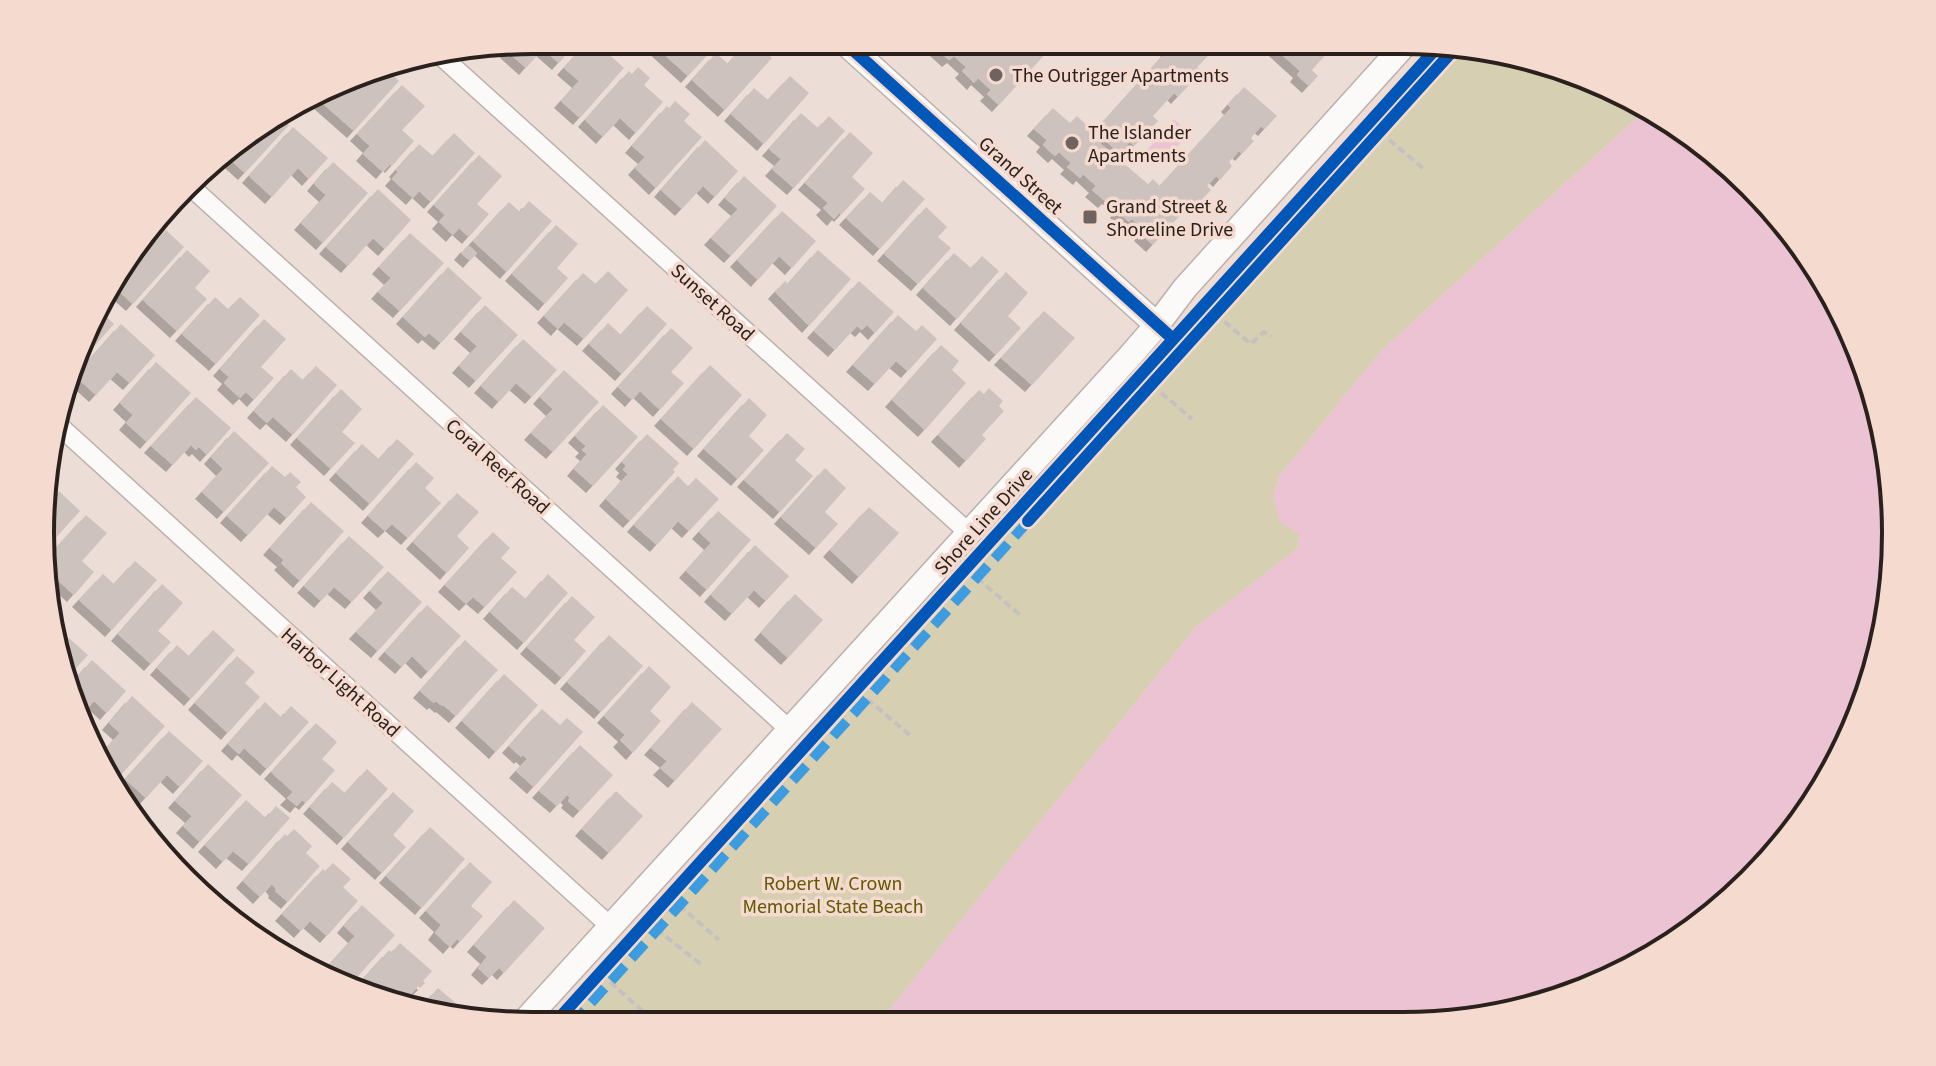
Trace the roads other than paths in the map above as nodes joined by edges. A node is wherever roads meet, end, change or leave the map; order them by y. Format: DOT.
graph roads {
  1 [pos="857,54"];
  2 [pos="1396,54"];
  3 [pos="447,62"];
  4 [pos="196,192"];
  5 [pos="1157,325"];
  6 [pos="65,431"];
  7 [pos="969,533"];
  8 [pos="790,730"];
  9 [pos="610,926"];
  10 [pos="533,1012"];
  1 -- 5 [label="street, Grand Street"];
  2 -- 5 [label="street, Shore Line Drive"];
  3 -- 7 [label="street, Sunset Road"];
  4 -- 8 [label="street, Coral Reef Road"];
  5 -- 7 [label="street, Shore Line Drive"];
  6 -- 9 [label="street, Harbor Light Road"];
  7 -- 8 [label="street, Shore Line Drive"];
  8 -- 9 [label="street, Shore Line Drive"];
  9 -- 10 [label="street, Shore Line Drive"];
}
